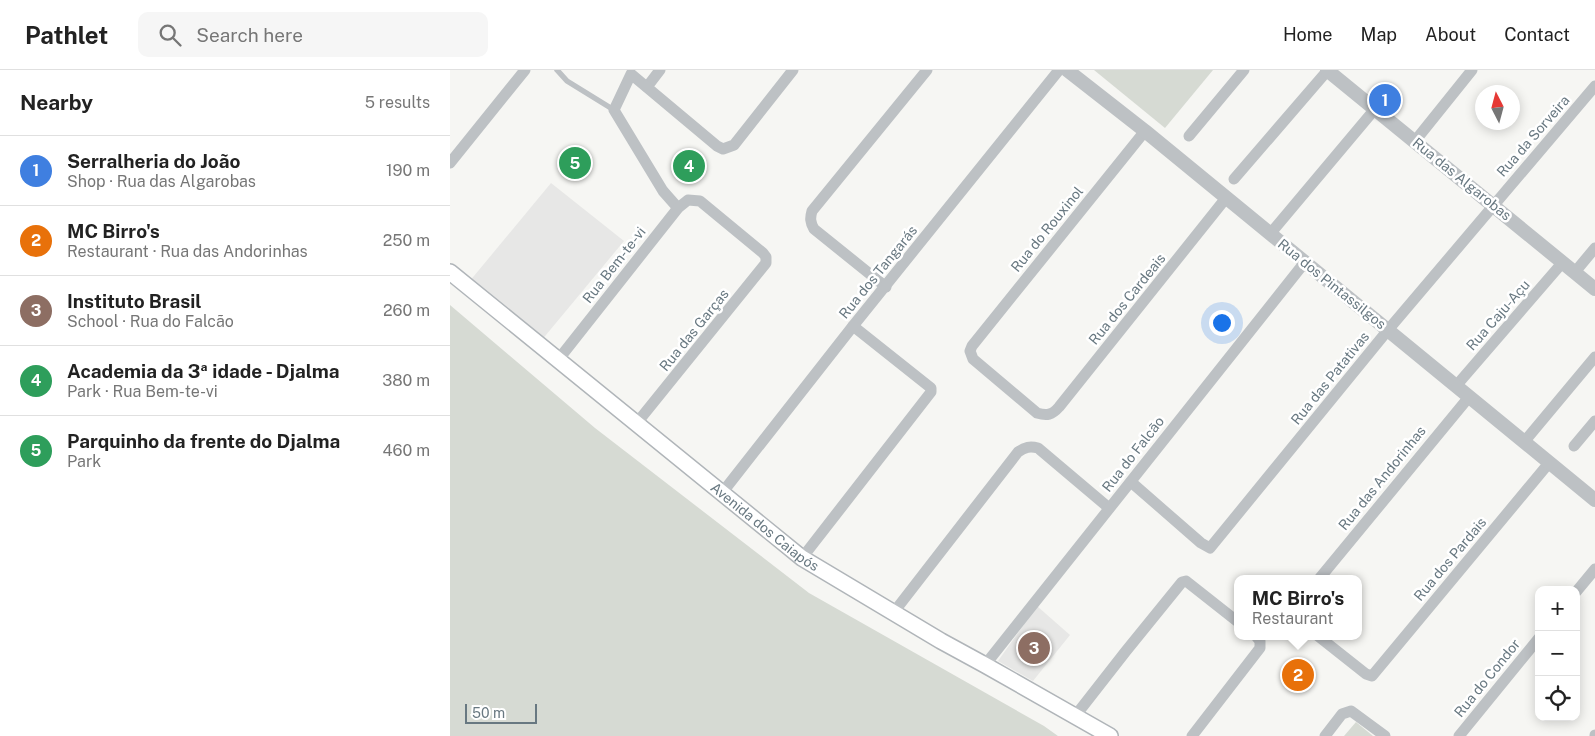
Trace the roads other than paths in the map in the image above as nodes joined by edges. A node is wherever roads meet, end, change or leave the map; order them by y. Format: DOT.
graph roads {
  1 [pos="525,70"];
  2 [pos="557,70"];
  3 [pos="660,70"];
  4 [pos="793,70"];
  5 [pos="927,70"];
  6 [pos="1059,70"];
  7 [pos="1067,70"];
  8 [pos="1244,70"];
  9 [pos="1472,70"];
  10 [pos="1332,71"];
  11 [pos="629,72"];
  12 [pos="1595,86"];
  13 [pos="647,87"];
  14 [pos="1375,109"];
  15 [pos="614,110"];
  16 [pos="1145,131"];
  17 [pos="1188,136"];
  18 [pos="1415,141"];
  19 [pos="450,163"];
  20 [pos="1234,179"];
  21 [pos="1226,198"];
  22 [pos="1493,205"];
  23 [pos="678,208"];
  24 [pos="1270,234"];
  25 [pos="1595,248"];
  26 [pos="1305,262"];
  27 [pos="1563,262"];
  28 [pos="450,272"];
  29 [pos="1575,272"];
  30 [pos="886,287"];
  31 [pos="1595,289"];
  32 [pos="853,326"];
  33 [pos="1388,330"];
  34 [pos="1595,358"];
  35 [pos="558,360"];
  36 [pos="1456,386"];
  37 [pos="1468,397"];
  38 [pos="1048,415"];
  39 [pos="1595,421"];
  40 [pos="636,424"];
  41 [pos="1524,442"];
  42 [pos="1574,446"];
  43 [pos="1549,463"];
  44 [pos="1131,482"];
  45 [pos="722,493"];
  46 [pos="1595,500"];
  47 [pos="1109,508"];
  48 [pos="802,558"];
  49 [pos="1595,569"];
  50 [pos="1322,575"];
  51 [pos="1580,587"];
  52 [pos="894,612"];
  53 [pos="1234,619"];
  54 [pos="1259,640"];
  55 [pos="1323,640"];
  56 [pos="1535,643"];
  57 [pos="986,665"];
  58 [pos="1076,715"];
  59 [pos="1110,736"];
  60 [pos="1192,736"];
  61 [pos="1325,736"];
  62 [pos="1385,736"];
  63 [pos="1459,736"];
  1 -- 19 [label="street"];
  2 -- 15 [label="lane"];
  3 -- 13 [label="street"];
  4 -- 13 [label="street"];
  5 -- 30 [label="street"];
  6 -- 30 [label="street, Rua dos Tangarás"];
  7 -- 16 [label="street, Rua dos Pintassilgos"];
  8 -- 17 [label="street"];
  9 -- 18 [label="street"];
  10 -- 14 [label="street, Rua das Algarobas"];
  10 -- 20 [label="street"];
  11 -- 13 [label="street"];
  11 -- 15 [label="street"];
  12 -- 22 [label="street, Rua da Sorveira"];
  14 -- 18 [label="street, Rua das Algarobas"];
  14 -- 24 [label="street"];
  15 -- 23 [label="street"];
  16 -- 21 [label="street, Rua dos Pintassilgos"];
  16 -- 38 [label="street, Rua do Rouxinol"];
  18 -- 22 [label="street, Rua das Algarobas"];
  21 -- 24 [label="street, Rua dos Pintassilgos"];
  21 -- 38 [label="street, Rua dos Cardeais"];
  22 -- 27 [label="street, Rua das Algarobas"];
  22 -- 33 [label="street, Rua das Patativas"];
  23 -- 35 [label="street, Rua Bem-te-vi"];
  23 -- 40 [label="street, Rua das Garças"];
  24 -- 26 [label="street, Rua dos Pintassilgos"];
  25 -- 29 [label="street"];
  26 -- 33 [label="street, Rua dos Pintassilgos"];
  26 -- 44 [label="street, Rua do Falcão"];
  27 -- 29 [label="street, Rua das Algarobas"];
  27 -- 36 [label="street, Rua Caju-Açu"];
  28 -- 35 [label="main road, Avenida dos Caiapós"];
  29 -- 31 [label="street, Rua das Algarobas"];
  30 -- 32 [label="street, Rua dos Tangarás"];
  32 -- 45 [label="street, Rua dos Tangarás"];
  32 -- 48 [label="street"];
  33 -- 36 [label="street, Rua dos Pintassilgos"];
  33 -- 44 [label="street, Rua das Patativas"];
  34 -- 41 [label="street"];
  35 -- 40 [label="main road, Avenida dos Caiapós"];
  36 -- 37 [label="street, Rua dos Pintassilgos"];
  37 -- 41 [label="street, Rua dos Pintassilgos"];
  37 -- 50 [label="street, Rua das Andorinhas"];
  39 -- 42 [label="street"];
  40 -- 45 [label="main road, Avenida dos Caiapós"];
  41 -- 43 [label="street, Rua dos Pintassilgos"];
  43 -- 46 [label="street, Rua dos Pintassilgos"];
  43 -- 55 [label="street, Rua dos Pardais"];
  44 -- 47 [label="street, Rua do Falcão"];
  45 -- 48 [label="main road, Avenida dos Caiapós"];
  47 -- 52 [label="street"];
  47 -- 57 [label="street, Rua do Falcão"];
  48 -- 52 [label="main road, Avenida dos Caiapós"];
  49 -- 51 [label="street"];
  52 -- 57 [label="main road, Avenida dos Caiapós"];
  53 -- 58 [label="street"];
  54 -- 60 [label="street"];
  56 -- 63 [label="street, Rua do Condor"];
  57 -- 58 [label="main road, Avenida dos Caiapós"];
  58 -- 59 [label="main road, Avenida dos Caiapós"];
  61 -- 62 [label="street"];
}
